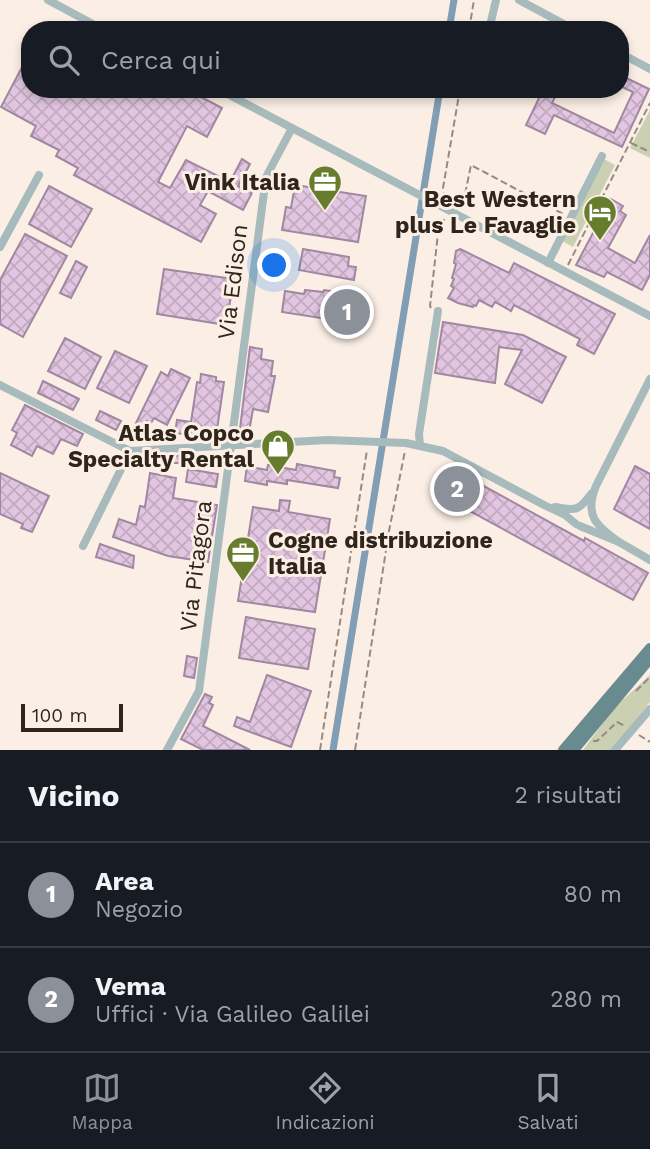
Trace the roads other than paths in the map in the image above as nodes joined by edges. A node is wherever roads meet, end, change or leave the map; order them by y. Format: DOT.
graph roads {
  1 [pos="48,0"];
  2 [pos="495,0"];
  3 [pos="519,0"];
  4 [pos="87,21"];
  5 [pos="491,21"];
  6 [pos="558,21"];
  7 [pos="629,58"];
  8 [pos="636,61"];
  9 [pos="650,62"];
  10 [pos="650,69"];
  11 [pos="235,98"];
  12 [pos="292,128"];
  13 [pos="602,156"];
  14 [pos="38,175"];
  15 [pos="0,247"];
  16 [pos="548,263"];
  17 [pos="438,311"];
  18 [pos="650,316"];
  19 [pos="650,379"];
  20 [pos="0,385"];
  21 [pos="231,446"];
  22 [pos="420,446"];
  23 [pos="130,451"];
  24 [pos="596,486"];
  25 [pos="544,505"];
  26 [pos="579,508"];
  27 [pos="591,513"];
  28 [pos="578,525"];
  29 [pos="619,542"];
  30 [pos="83,545"];
  31 [pos="649,559"];
  32 [pos="650,648"];
  33 [pos="650,659"];
  34 [pos="650,667"];
  35 [pos="615,700"];
  36 [pos="650,709"];
  37 [pos="167,750"];
  38 [pos="563,750"];
  39 [pos="573,750"];
  40 [pos="615,750"];
  1 -- 4 [label="street"];
  2 -- 5 [label="street"];
  3 -- 6 [label="street"];
  7 -- 8 [label="street"];
  8 -- 9 [label="street"];
  8 -- 10 [label="street"];
  11 -- 12 [label="street"];
  12 -- 16 [label="street"];
  12 -- 21 [label="street, Via Edison"];
  13 -- 16 [label="street"];
  14 -- 15 [label="street"];
  16 -- 18 [label="street"];
  17 -- 22 [label="street"];
  19 -- 24 [label="street"];
  20 -- 23 [label="street"];
  21 -- 22 [label="street"];
  21 -- 23 [label="street"];
  21 -- 37 [label="street, Via Pitagora"];
  22 -- 25 [label="street"];
  23 -- 30 [label="street"];
  24 -- 26 [label="street"];
  24 -- 27 [label="street"];
  25 -- 26 [label="street"];
  25 -- 28 [label="street"];
  26 -- 27 [label="street"];
  26 -- 28 [label="street"];
  27 -- 28 [label="street"];
  27 -- 29 [label="street"];
  28 -- 29 [label="street"];
  29 -- 31 [label="street"];
  32 -- 38 [label="main road"];
  33 -- 35 [label="main road"];
  34 -- 35 [label="street"];
  35 -- 39 [label="main road"];
  36 -- 40 [label="street"];
}
